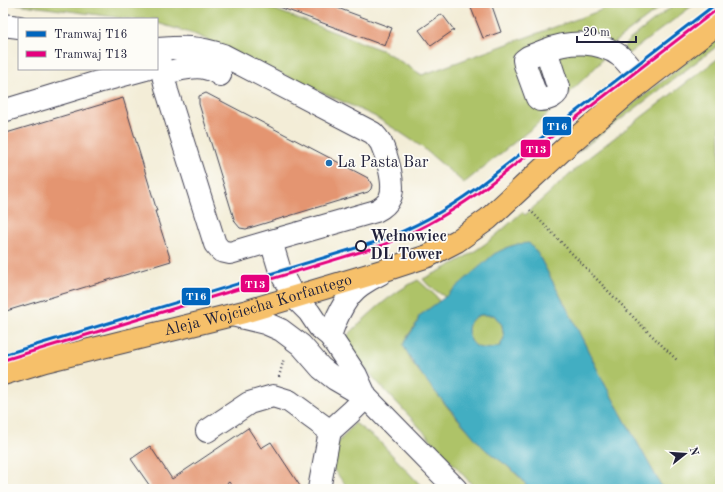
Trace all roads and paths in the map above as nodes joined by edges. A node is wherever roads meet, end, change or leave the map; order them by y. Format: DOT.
graph roads {
  1 [pos="720,22"];
  2 [pos="3,25"];
  3 [pos="18,27"];
  4 [pos="546,50"];
  5 [pos="158,61"];
  6 [pos="158,62"];
  7 [pos="158,65"];
  8 [pos="133,70"];
  9 [pos="220,74"];
  10 [pos="642,82"];
  11 [pos="3,110"];
  12 [pos="530,210"];
  13 [pos="271,241"];
  14 [pos="385,270"];
  15 [pos="294,297"];
  16 [pos="232,315"];
  17 [pos="330,336"];
  18 [pos="293,351"];
  19 [pos="677,360"];
  20 [pos="3,374"];
  21 [pos="273,396"];
  22 [pos="366,397"];
  23 [pos="207,431"];
  24 [pos="330,431"];
  25 [pos="319,489"];
  26 [pos="456,489"];
  1 -- 10 [label="main road, Aleja Wojciecha Korfantego"];
  2 -- 3 [label="street"];
  4 -- 10 [label="street"];
  5 -- 13 [label="street"];
  6 -- 9 [label="street"];
  7 -- 13 [label="street"];
  8 -- 11 [label="street"];
  10 -- 14 [label="main road, Aleja Wojciecha Korfantego"];
  12 -- 19 [label="path"];
  13 -- 15 [label="street"];
  14 -- 15 [label="main road, Aleja Wojciecha Korfantego"];
  14 -- 17 [label="street"];
  15 -- 16 [label="main road, Aleja Wojciecha Korfantego"];
  15 -- 17 [label="street"];
  15 -- 18 [label="street"];
  16 -- 18 [label="street"];
  16 -- 20 [label="main road, Aleja Wojciecha Korfantego"];
  17 -- 22 [label="street"];
  18 -- 21 [label="path"];
  18 -- 22 [label="street"];
  21 -- 23 [label="street"];
  21 -- 24 [label="street"];
  22 -- 24 [label="street"];
  22 -- 26 [label="street"];
  24 -- 25 [label="street"];
}
